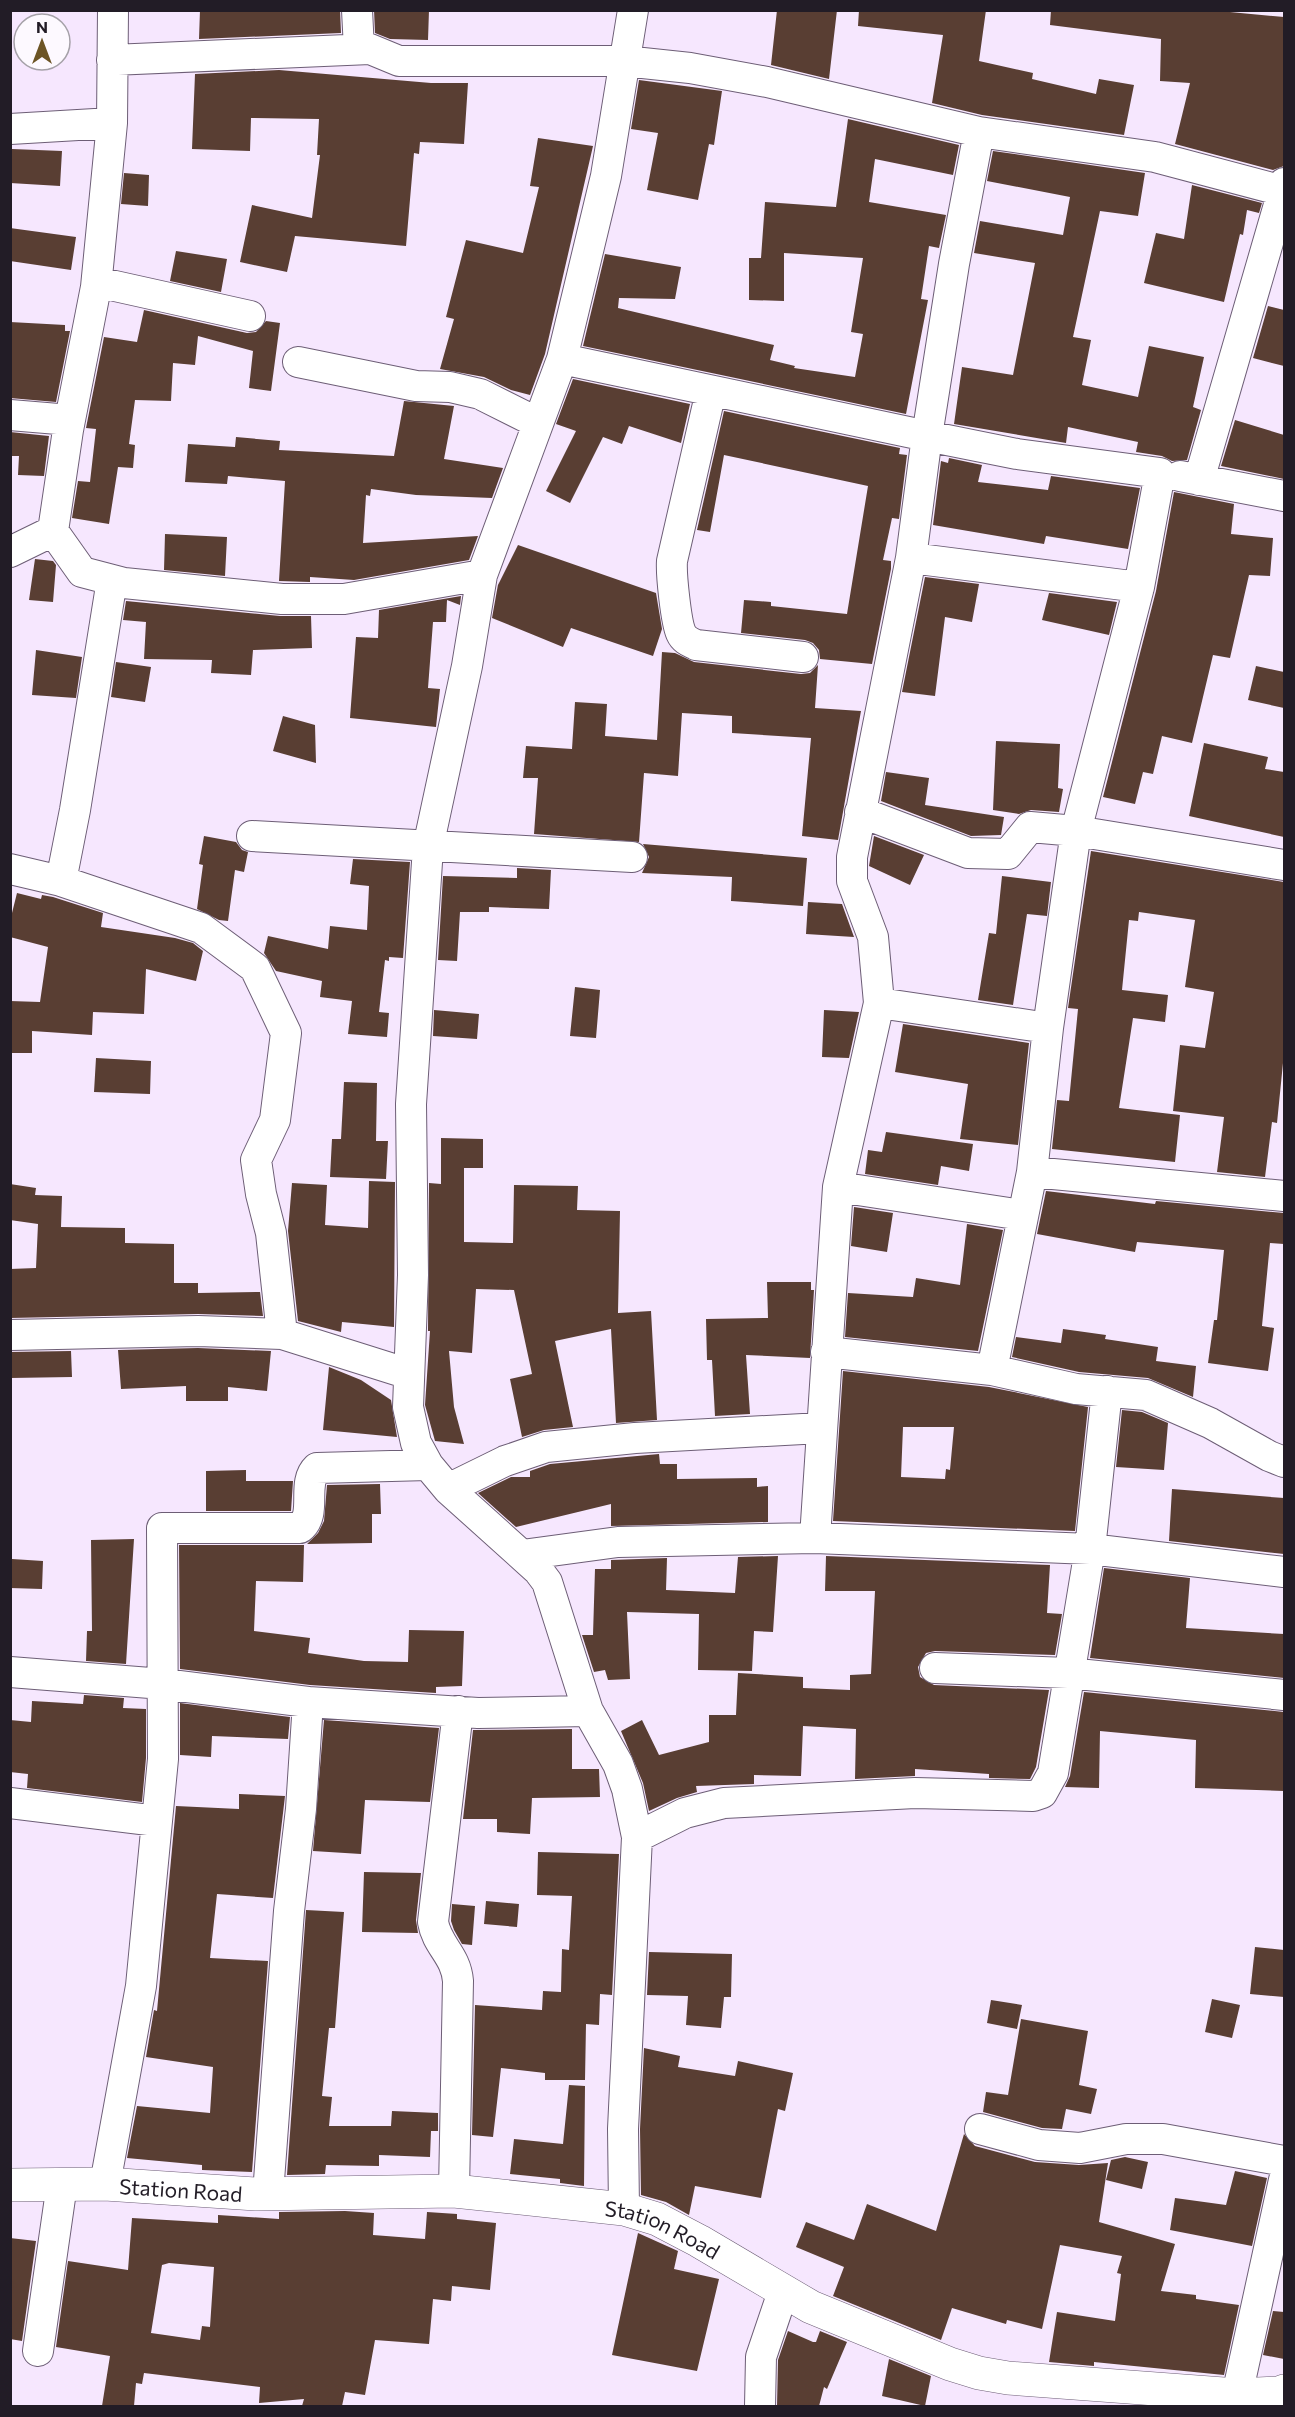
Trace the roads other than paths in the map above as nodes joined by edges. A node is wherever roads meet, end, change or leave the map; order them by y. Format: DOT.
graph roads {
  1 [pos="114,10"];
  2 [pos="357,10"];
  3 [pos="633,10"];
  4 [pos="359,50"];
  5 [pos="112,60"];
  6 [pos="624,61"];
  7 [pos="112,123"];
  8 [pos="10,129"];
  9 [pos="979,132"];
  10 [pos="1284,187"];
  11 [pos="97,282"];
  12 [pos="250,316"];
  13 [pos="562,359"];
  14 [pos="298,362"];
  15 [pos="711,392"];
  16 [pos="10,415"];
  17 [pos="70,420"];
  18 [pos="538,423"];
  19 [pos="927,435"];
  20 [pos="1160,473"];
  21 [pos="1199,480"];
  22 [pos="1284,496"];
  23 [pos="53,531"];
  24 [pos="10,552"];
  25 [pos="911,558"];
  26 [pos="482,574"];
  27 [pos="111,580"];
  28 [pos="1139,587"];
  29 [pos="803,657"];
  30 [pos="861,812"];
  31 [pos="1076,831"];
  32 [pos="252,836"];
  33 [pos="428,847"];
  34 [pos="632,857"];
  35 [pos="1284,865"];
  36 [pos="10,869"];
  37 [pos="61,881"];
  38 [pos="879,1003"];
  39 [pos="1048,1028"];
  40 [pos="1032,1172"];
  41 [pos="838,1187"];
  42 [pos="1284,1196"];
  43 [pos="1022,1215"];
  44 [pos="282,1334"];
  45 [pos="10,1335"];
  46 [pos="826,1352"];
  47 [pos="992,1370"];
  48 [pos="410,1374"];
  49 [pos="1107,1391"];
  50 [pos="821,1428"];
  51 [pos="1284,1462"];
  52 [pos="428,1465"];
  53 [pos="448,1489"];
  54 [pos="815,1538"];
  55 [pos="1090,1549"];
  56 [pos="522,1555"];
  57 [pos="1284,1572"];
  58 [pos="935,1668"];
  59 [pos="10,1672"];
  60 [pos="1068,1673"];
  61 [pos="163,1684"];
  62 [pos="1284,1695"];
  63 [pos="308,1702"];
  64 [pos="458,1711"];
  65 [pos="588,1711"];
  66 [pos="10,1803"];
  67 [pos="157,1821"];
  68 [pos="637,1837"];
  69 [pos="980,2129"];
  70 [pos="1284,2161"];
  71 [pos="1284,2180"];
  72 [pos="63,2184"];
  73 [pos="105,2184"];
  74 [pos="10,2185"];
  75 [pos="454,2191"];
  76 [pos="268,2194"];
  77 [pos="624,2210"];
  78 [pos="783,2292"];
  79 [pos="38,2351"];
  80 [pos="1284,2391"];
  81 [pos="1237,2395"];
  82 [pos="760,2406"];
  1 -- 5 [label="street"];
  2 -- 4 [label="street"];
  3 -- 6 [label="street"];
  4 -- 5 [label="street"];
  4 -- 6 [label="street"];
  5 -- 7 [label="street"];
  6 -- 9 [label="street"];
  6 -- 13 [label="street"];
  7 -- 8 [label="street"];
  7 -- 11 [label="street"];
  9 -- 10 [label="street"];
  9 -- 19 [label="street"];
  10 -- 21 [label="street"];
  11 -- 12 [label="street"];
  11 -- 17 [label="street"];
  13 -- 15 [label="street"];
  13 -- 18 [label="street"];
  14 -- 18 [label="street"];
  15 -- 19 [label="street"];
  15 -- 29 [label="street"];
  16 -- 17 [label="street"];
  17 -- 23 [label="street"];
  18 -- 26 [label="street"];
  19 -- 20 [label="street"];
  19 -- 25 [label="street"];
  20 -- 21 [label="street"];
  20 -- 28 [label="street"];
  21 -- 22 [label="street"];
  23 -- 24 [label="street"];
  23 -- 27 [label="street"];
  25 -- 28 [label="street"];
  25 -- 30 [label="street"];
  26 -- 27 [label="street"];
  26 -- 33 [label="street"];
  27 -- 37 [label="street"];
  28 -- 31 [label="street"];
  30 -- 31 [label="street"];
  30 -- 38 [label="street"];
  31 -- 35 [label="street"];
  31 -- 39 [label="street"];
  32 -- 33 [label="street"];
  33 -- 34 [label="street"];
  33 -- 48 [label="street"];
  36 -- 37 [label="street"];
  37 -- 44 [label="street"];
  38 -- 39 [label="street"];
  38 -- 41 [label="street"];
  39 -- 40 [label="street"];
  40 -- 42 [label="street"];
  40 -- 43 [label="street"];
  41 -- 43 [label="street"];
  41 -- 46 [label="street"];
  43 -- 47 [label="street"];
  44 -- 45 [label="street"];
  44 -- 48 [label="street"];
  46 -- 47 [label="street"];
  46 -- 50 [label="street"];
  47 -- 49 [label="street"];
  48 -- 52 [label="street"];
  49 -- 51 [label="street"];
  49 -- 55 [label="street"];
  50 -- 53 [label="street"];
  50 -- 54 [label="street"];
  52 -- 53 [label="street"];
  52 -- 61 [label="street"];
  53 -- 56 [label="street"];
  54 -- 55 [label="street"];
  54 -- 56 [label="street"];
  55 -- 57 [label="street"];
  55 -- 60 [label="street"];
  56 -- 65 [label="street"];
  58 -- 60 [label="street"];
  59 -- 61 [label="street"];
  60 -- 62 [label="street"];
  60 -- 68 [label="street"];
  61 -- 63 [label="street"];
  61 -- 67 [label="street"];
  63 -- 64 [label="street"];
  63 -- 76 [label="street"];
  64 -- 65 [label="street"];
  64 -- 75 [label="street"];
  65 -- 68 [label="street"];
  66 -- 67 [label="street"];
  67 -- 73 [label="street"];
  68 -- 77 [label="street"];
  69 -- 70 [label="street"];
  71 -- 81 [label="street"];
  72 -- 73 [label="main road, Station Road"];
  72 -- 74 [label="main road, Station Road"];
  72 -- 79 [label="street"];
  73 -- 76 [label="main road, Station Road"];
  75 -- 76 [label="main road, Station Road"];
  75 -- 77 [label="main road, Station Road"];
  77 -- 78 [label="main road, Station Road"];
  78 -- 81 [label="main road, Station Road"];
  78 -- 82 [label="street"];
  80 -- 81 [label="main road, Station Road"];
}
